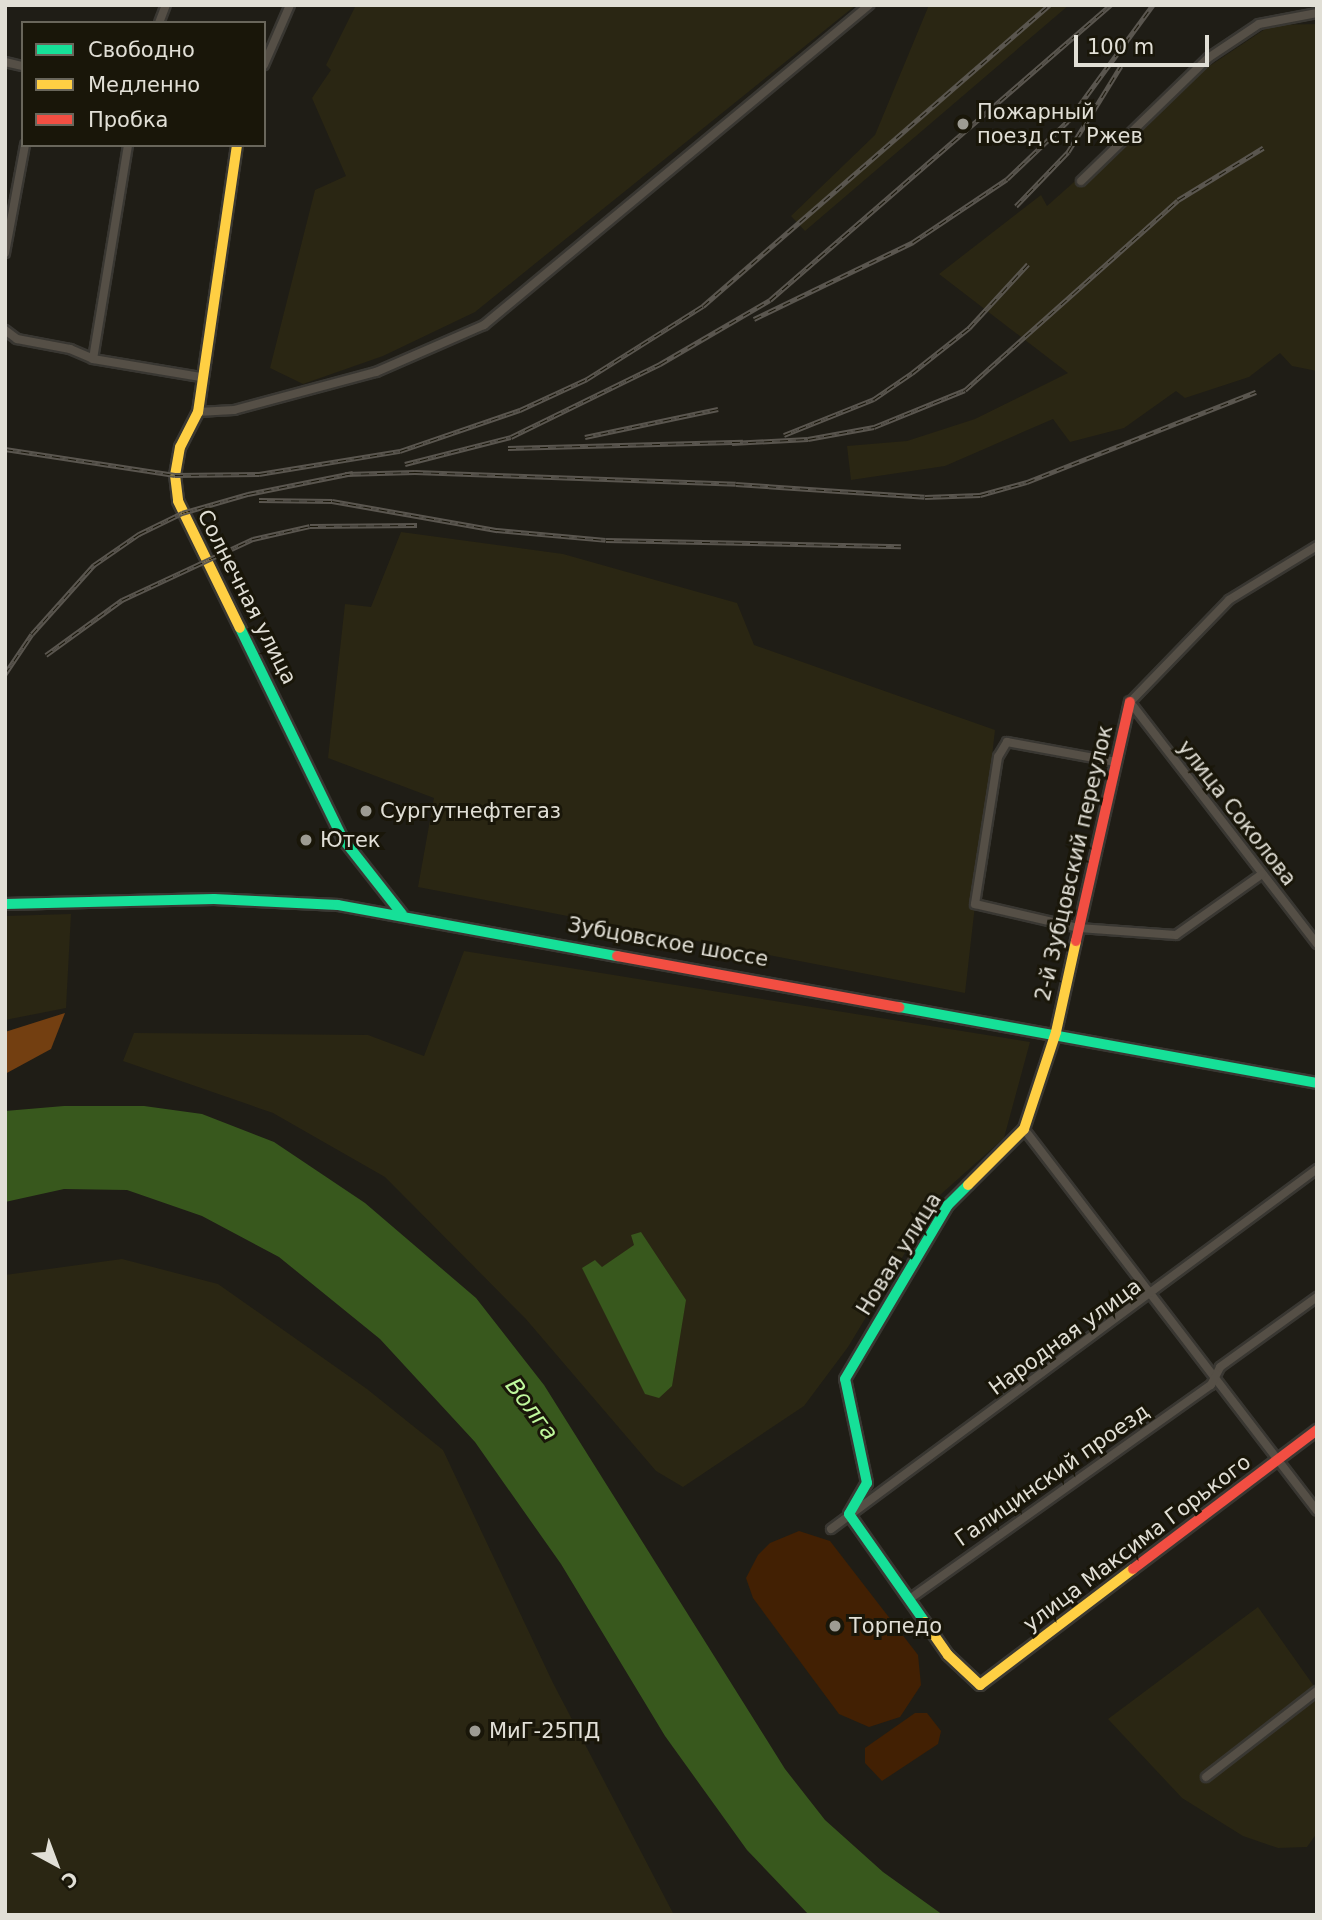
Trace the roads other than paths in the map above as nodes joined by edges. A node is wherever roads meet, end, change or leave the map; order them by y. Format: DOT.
graph roads {
  1 [pos="290,5"];
  2 [pos="869,5"];
  3 [pos="1317,13"];
  4 [pos="266,60"];
  5 [pos="25,147"];
  6 [pos="128,147"];
  7 [pos="237,147"];
  8 [pos="1081,181"];
  9 [pos="5,253"];
  10 [pos="5,330"];
  11 [pos="93,359"];
  12 [pos="201,377"];
  13 [pos="198,412"];
  14 [pos="1317,546"];
  15 [pos="1130,702"];
  16 [pos="1116,762"];
  17 [pos="1262,874"];
  18 [pos="5,904"];
  19 [pos="402,914"];
  20 [pos="1079,928"];
  21 [pos="1317,944"];
  22 [pos="1056,1032"];
  23 [pos="1317,1083"];
  24 [pos="1024,1129"];
  25 [pos="1317,1170"];
  26 [pos="1317,1297"];
  27 [pos="1149,1298"];
  28 [pos="1214,1381"];
  29 [pos="1317,1430"];
  30 [pos="1278,1460"];
  31 [pos="1317,1511"];
  32 [pos="849,1514"];
  33 [pos="831,1529"];
  34 [pos="911,1598"];
  35 [pos="1317,1691"];
  36 [pos="1206,1777"];
  1 -- 4 [label="street"];
  2 -- 13 [label="street"];
  3 -- 8 [label="street"];
  5 -- 9 [label="street"];
  6 -- 11 [label="street"];
  7 -- 12 [label="street, Солнечная улица"];
  10 -- 11 [label="street"];
  11 -- 12 [label="street"];
  12 -- 13 [label="street, Солнечная улица"];
  13 -- 19 [label="street, Солнечная улица"];
  14 -- 15 [label="street"];
  15 -- 16 [label="street, 2-й Зубцовский переулок"];
  15 -- 17 [label="street, улица Соколова"];
  16 -- 20 [label="street, 2-й Зубцовский переулок"];
  16 -- 20 [label="street"];
  17 -- 20 [label="street"];
  17 -- 21 [label="street, улица Соколова"];
  18 -- 19 [label="street, Зубцовское шоссе"];
  19 -- 22 [label="street, Зубцовское шоссе"];
  20 -- 22 [label="street, 2-й Зубцовский переулок"];
  22 -- 23 [label="street, Зубцовское шоссе"];
  22 -- 24 [label="street, Новая улица"];
  24 -- 27 [label="street"];
  24 -- 32 [label="street, Новая улица"];
  25 -- 27 [label="street, Народная улица"];
  26 -- 28 [label="street, Галицинский проезд"];
  27 -- 28 [label="street"];
  27 -- 32 [label="street, Народная улица"];
  28 -- 30 [label="street"];
  28 -- 34 [label="street, Галицинский проезд"];
  29 -- 30 [label="street, улица Максима Горького"];
  30 -- 31 [label="street"];
  30 -- 34 [label="street, улица Максима Горького"];
  32 -- 33 [label="street, Народная улица"];
  32 -- 34 [label="street"];
  35 -- 36 [label="street"];
}
